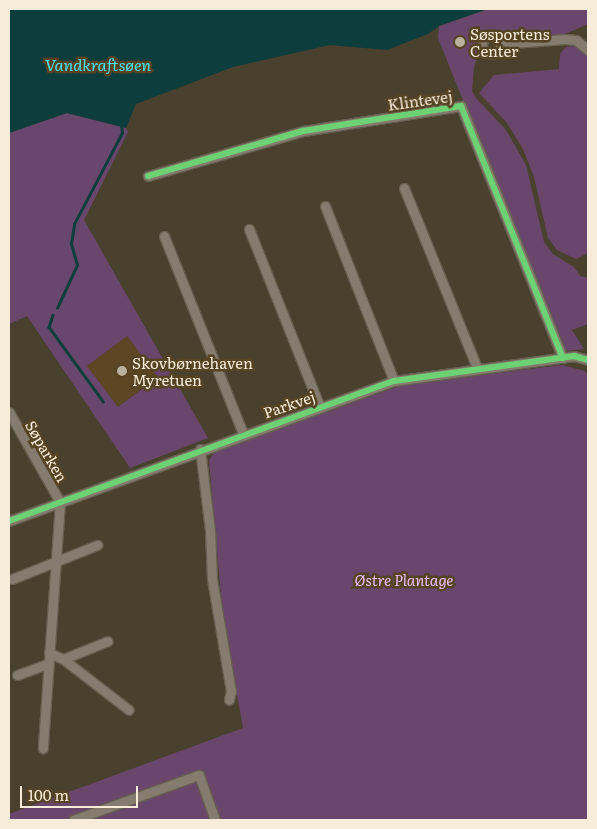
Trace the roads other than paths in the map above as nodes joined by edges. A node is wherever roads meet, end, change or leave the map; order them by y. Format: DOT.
graph roads {
  1 [pos="500,44"];
  2 [pos="588,50"];
  3 [pos="148,176"];
  4 [pos="404,188"];
  5 [pos="325,206"];
  6 [pos="249,229"];
  7 [pos="164,236"];
  8 [pos="563,358"];
  9 [pos="588,360"];
  10 [pos="477,368"];
  11 [pos="394,381"];
  12 [pos="320,407"];
  13 [pos="9,414"];
  14 [pos="243,434"];
  15 [pos="200,450"];
  16 [pos="60,502"];
  17 [pos="9,521"];
  18 [pos="97,545"];
  19 [pos="55,560"];
  20 [pos="12,578"];
  21 [pos="108,641"];
  22 [pos="50,652"];
  23 [pos="63,659"];
  24 [pos="48,664"];
  25 [pos="17,675"];
  26 [pos="229,700"];
  27 [pos="129,710"];
  28 [pos="43,748"];
  29 [pos="73,820"];
  30 [pos="215,820"];
  1 -- 2 [label="street"];
  3 -- 8 [label="street, Klintevej"];
  4 -- 10 [label="street"];
  5 -- 11 [label="street"];
  6 -- 12 [label="street, Parkvej"];
  7 -- 14 [label="street"];
  8 -- 9 [label="street, Parkvej"];
  8 -- 10 [label="street, Parkvej"];
  10 -- 11 [label="street, Parkvej"];
  11 -- 12 [label="street, Parkvej"];
  12 -- 14 [label="street, Parkvej"];
  13 -- 16 [label="street, Søparken"];
  14 -- 15 [label="street, Parkvej"];
  15 -- 16 [label="street, Parkvej"];
  15 -- 26 [label="street"];
  16 -- 17 [label="street, Parkvej"];
  16 -- 19 [label="street, Søparken"];
  18 -- 19 [label="street"];
  19 -- 20 [label="street"];
  19 -- 22 [label="street, Søparken"];
  21 -- 23 [label="street"];
  22 -- 23 [label="street"];
  22 -- 24 [label="street, Søparken"];
  23 -- 27 [label="street"];
  24 -- 25 [label="street"];
  24 -- 28 [label="street, Søparken"];
  29 -- 30 [label="street"];
}
